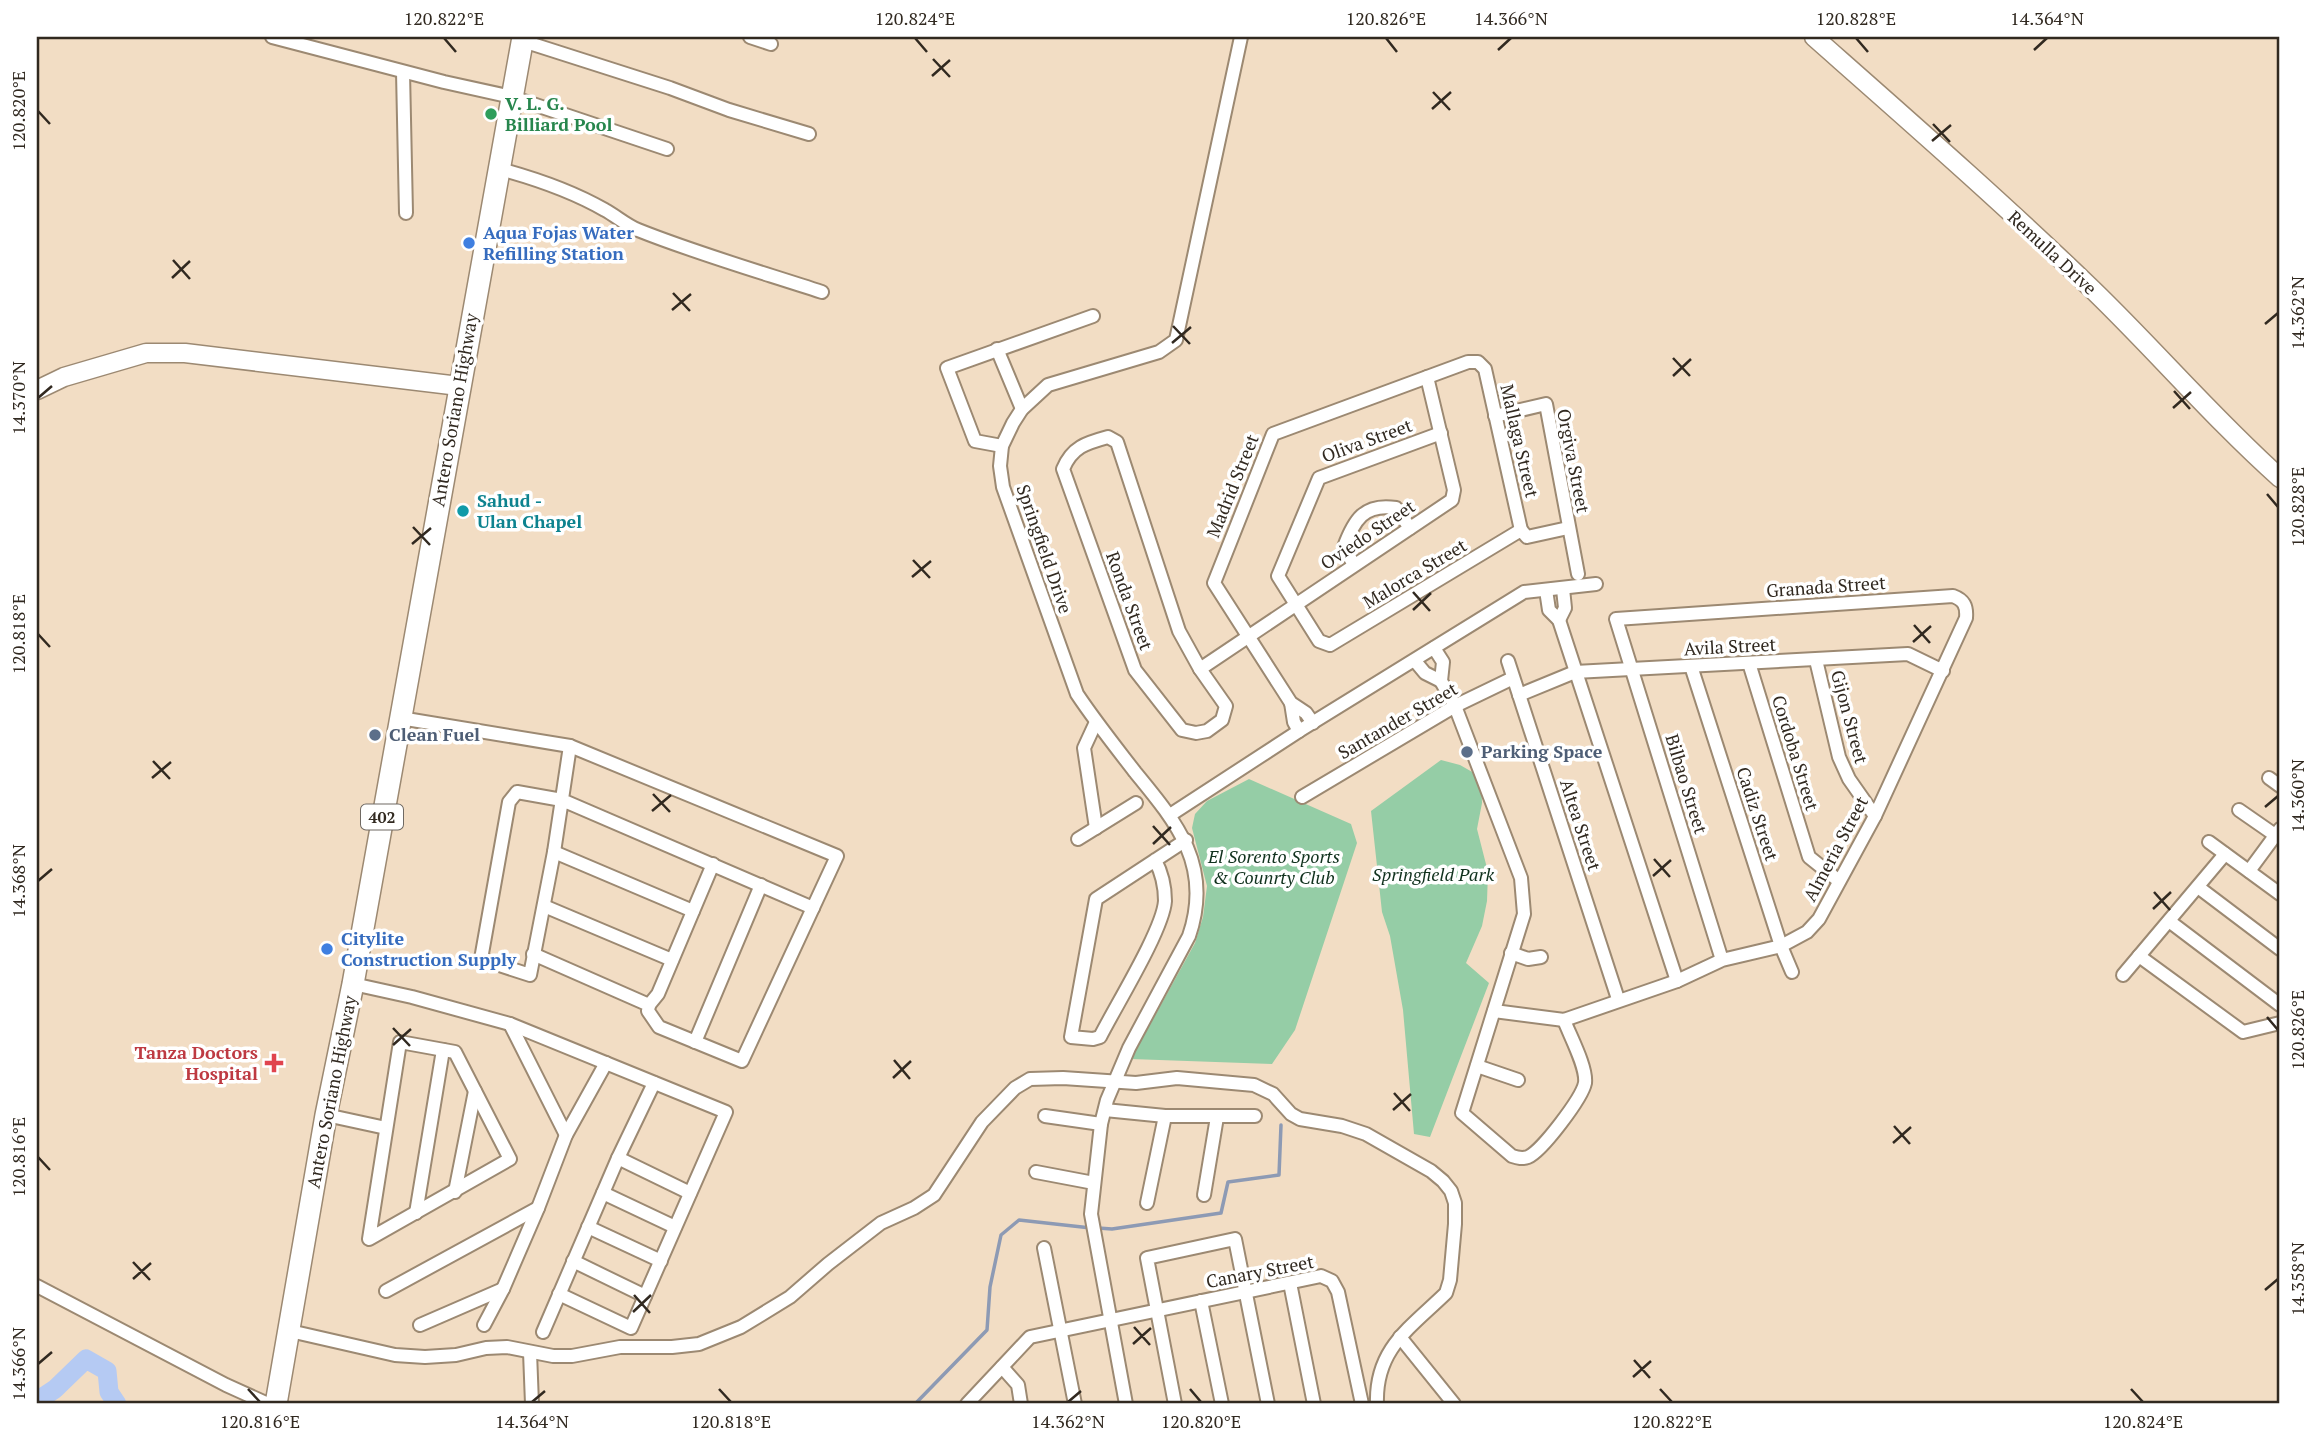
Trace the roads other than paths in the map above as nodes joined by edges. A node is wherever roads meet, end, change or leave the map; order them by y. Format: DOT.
graph roads {
  1 [pos="272,37"];
  2 [pos="750,37"];
  3 [pos="1241,37"];
  4 [pos="1814,37"];
  5 [pos="523,39"];
  6 [pos="771,44"];
  7 [pos="403,72"];
  8 [pos="512,97"];
  9 [pos="809,134"];
  10 [pos="667,149"];
  11 [pos="500,169"];
  12 [pos="406,213"];
  13 [pos="822,292"];
  14 [pos="1093,316"];
  15 [pos="997,349"];
  16 [pos="1478,362"];
  17 [pos="1427,377"];
  18 [pos="459,386"];
  19 [pos="37,390"];
  20 [pos="1021,409"];
  21 [pos="1495,416"];
  22 [pos="1441,433"];
  23 [pos="1002,446"];
  24 [pos="2280,478"];
  25 [pos="1410,528"];
  26 [pos="1568,528"];
  27 [pos="1521,530"];
  28 [pos="1354,565"];
  29 [pos="1578,574"];
  30 [pos="1596,584"];
  31 [pos="1563,589"];
  32 [pos="1546,590"];
  33 [pos="1296,604"];
  34 [pos="1616,619"];
  35 [pos="1559,620"];
  36 [pos="1247,637"];
  37 [pos="1434,648"];
  38 [pos="1816,660"];
  39 [pos="1415,661"];
  40 [pos="1508,661"];
  41 [pos="1749,663"];
  42 [pos="1691,666"];
  43 [pos="1200,669"];
  44 [pos="1632,670"];
  45 [pos="1943,671"];
  46 [pos="1575,672"];
  47 [pos="1514,678"];
  48 [pos="1441,681"];
  49 [pos="1519,695"];
  50 [pos="1291,703"];
  51 [pos="1455,706"];
  52 [pos="400,718"];
  53 [pos="1096,722"];
  54 [pos="1313,723"];
  55 [pos="1299,731"];
  56 [pos="570,746"];
  57 [pos="1302,797"];
  58 [pos="562,800"];
  59 [pos="1136,803"];
  60 [pos="2239,810"];
  61 [pos="1170,815"];
  62 [pos="1875,816"];
  63 [pos="1096,828"];
  64 [pos="2278,832"];
  65 [pos="1078,839"];
  66 [pos="1186,840"];
  67 [pos="2209,842"];
  68 [pos="554,852"];
  69 [pos="2225,854"];
  70 [pos="1155,859"];
  71 [pos="713,864"];
  72 [pos="2249,871"];
  73 [pos="1839,881"];
  74 [pos="761,886"];
  75 [pos="2197,887"];
  76 [pos="2280,894"];
  77 [pos="544,906"];
  78 [pos="813,908"];
  79 [pos="693,911"];
  80 [pos="2169,921"];
  81 [pos="1781,946"];
  82 [pos="2280,949"];
  83 [pos="1511,953"];
  84 [pos="533,954"];
  85 [pos="2140,956"];
  86 [pos="1541,957"];
  87 [pos="672,960"];
  88 [pos="1722,960"];
  89 [pos="1791,972"];
  90 [pos="2123,975"];
  91 [pos="1677,981"];
  92 [pos="354,984"];
  93 [pos="1618,999"];
  94 [pos="649,1005"];
  95 [pos="2280,1005"];
  96 [pos="1494,1011"];
  97 [pos="1564,1020"];
  98 [pos="2280,1023"];
  99 [pos="510,1024"];
  100 [pos="695,1042"];
  101 [pos="443,1050"];
  102 [pos="606,1063"];
  103 [pos="1477,1066"];
  104 [pos="1518,1080"];
  105 [pos="1114,1082"];
  106 [pos="654,1083"];
  107 [pos="475,1091"];
  108 [pos="1105,1110"];
  109 [pos="326,1115"];
  110 [pos="1045,1116"];
  111 [pos="1165,1116"];
  112 [pos="1255,1116"];
  113 [pos="1217,1117"];
  114 [pos="1101,1124"];
  115 [pos="386,1128"];
  116 [pos="566,1135"];
  117 [pos="618,1158"];
  118 [pos="1036,1172"];
  119 [pos="1094,1183"];
  120 [pos="455,1192"];
  121 [pos="603,1193"];
  122 [pos="690,1193"];
  123 [pos="1204,1195"];
  124 [pos="1147,1203"];
  125 [pos="538,1208"];
  126 [pos="416,1213"];
  127 [pos="588,1227"];
  128 [pos="676,1227"];
  129 [pos="1044,1248"];
  130 [pos="573,1261"];
  131 [pos="661,1261"];
  132 [pos="1290,1283"];
  133 [pos="37,1286"];
  134 [pos="503,1289"];
  135 [pos="386,1290"];
  136 [pos="1246,1292"];
  137 [pos="559,1294"];
  138 [pos="645,1296"];
  139 [pos="1201,1301"];
  140 [pos="1157,1310"];
  141 [pos="1109,1319"];
  142 [pos="420,1325"];
  143 [pos="484,1325"];
  144 [pos="1060,1330"];
  145 [pos="290,1331"];
  146 [pos="543,1332"];
  147 [pos="1400,1337"];
  148 [pos="530,1352"];
  149 [pos="1002,1367"];
  150 [pos="268,1404"];
  151 [pos="276,1404"];
  152 [pos="532,1404"];
  153 [pos="967,1404"];
  154 [pos="1021,1404"];
  155 [pos="1075,1404"];
  156 [pos="1126,1404"];
  157 [pos="1175,1404"];
  158 [pos="1222,1404"];
  159 [pos="1268,1404"];
  160 [pos="1314,1404"];
  161 [pos="1362,1404"];
  162 [pos="1377,1404"];
  163 [pos="1454,1404"];
  1 -- 7 [label="street"];
  2 -- 6 [label="street"];
  3 -- 20 [label="street, Springfield Drive"];
  4 -- 24 [label="main road, Remulla Drive"];
  5 -- 8 [label="main road, Antero Soriano Highway / 402"];
  5 -- 9 [label="street"];
  7 -- 8 [label="street"];
  7 -- 12 [label="street"];
  8 -- 10 [label="street"];
  8 -- 11 [label="main road, Antero Soriano Highway / 402"];
  11 -- 13 [label="street"];
  11 -- 18 [label="main road, Antero Soriano Highway / 402"];
  14 -- 15 [label="street"];
  15 -- 20 [label="street"];
  15 -- 23 [label="street"];
  16 -- 17 [label="street, Madrid Street"];
  16 -- 21 [label="street, Mallaga Street"];
  17 -- 22 [label="street, Oviedo Street"];
  17 -- 36 [label="street, Madrid Street"];
  18 -- 19 [label="main road"];
  18 -- 52 [label="main road, Antero Soriano Highway / 402"];
  20 -- 23 [label="street, Springfield Drive"];
  21 -- 26 [label="street, Orgiva Street"];
  21 -- 27 [label="street, Mallaga Street"];
  22 -- 25 [label="street, Oviedo Street"];
  22 -- 33 [label="street, Oliva Street"];
  23 -- 53 [label="street, Springfield Drive"];
  25 -- 28 [label="street, Oviedo Street"];
  25 -- 28 [label="street"];
  26 -- 27 [label="street"];
  26 -- 29 [label="street, Orgiva Street"];
  27 -- 33 [label="street, Malorca Street"];
  28 -- 33 [label="street, Oviedo Street"];
  30 -- 31 [label="street"];
  31 -- 32 [label="street"];
  31 -- 35 [label="street"];
  32 -- 35 [label="street"];
  32 -- 37 [label="street"];
  33 -- 36 [label="street, Oviedo Street"];
  34 -- 44 [label="street, Bilbao Street"];
  34 -- 45 [label="street, Granada Street"];
  35 -- 46 [label="street"];
  36 -- 43 [label="street, Oviedo Street"];
  36 -- 50 [label="street, Madrid Street"];
  37 -- 39 [label="street"];
  37 -- 48 [label="street"];
  38 -- 41 [label="street, Avila Street"];
  38 -- 45 [label="street, Avila Street"];
  38 -- 62 [label="street, Gijon Street"];
  39 -- 48 [label="street"];
  39 -- 54 [label="street"];
  40 -- 47 [label="street, Altea Street"];
  41 -- 42 [label="street, Avila Street"];
  41 -- 73 [label="street, Cordoba Street"];
  42 -- 44 [label="street, Avila Street"];
  42 -- 81 [label="street, Cadiz Street"];
  43 -- 43 [label="street, Ronda Street"];
  44 -- 46 [label="street, Avila Street"];
  44 -- 88 [label="street, Bilbao Street"];
  45 -- 62 [label="street, Almeria Street"];
  46 -- 49 [label="street, Avila Street"];
  46 -- 91 [label="street"];
  47 -- 49 [label="street, Altea Street"];
  47 -- 51 [label="street, Santander Street"];
  48 -- 51 [label="street"];
  49 -- 93 [label="street, Altea Street"];
  50 -- 54 [label="street, Madrid Street"];
  50 -- 55 [label="street, Madrid Street"];
  51 -- 57 [label="street, Santander Street"];
  51 -- 83 [label="street"];
  52 -- 56 [label="street"];
  52 -- 92 [label="main road, Antero Soriano Highway / 402"];
  53 -- 61 [label="street, Springfield Drive"];
  53 -- 63 [label="street"];
  54 -- 55 [label="street"];
  55 -- 61 [label="street"];
  56 -- 58 [label="street"];
  56 -- 78 [label="street"];
  58 -- 68 [label="street"];
  58 -- 71 [label="street"];
  58 -- 84 [label="street"];
  59 -- 63 [label="street"];
  60 -- 64 [label="street"];
  61 -- 66 [label="street, Springfield Drive"];
  62 -- 73 [label="street, Almeria Street"];
  63 -- 65 [label="street"];
  64 -- 72 [label="street"];
  66 -- 70 [label="street"];
  66 -- 105 [label="street, Springfield Drive"];
  67 -- 69 [label="street"];
  68 -- 77 [label="street"];
  68 -- 79 [label="street"];
  69 -- 72 [label="street"];
  69 -- 75 [label="street"];
  70 -- 70 [label="street"];
  71 -- 74 [label="street"];
  71 -- 79 [label="street"];
  72 -- 76 [label="street"];
  73 -- 81 [label="street, Almeria Street"];
  74 -- 78 [label="street"];
  74 -- 100 [label="street"];
  75 -- 80 [label="street"];
  75 -- 82 [label="street"];
  77 -- 84 [label="street"];
  77 -- 87 [label="street"];
  78 -- 100 [label="street"];
  79 -- 87 [label="street"];
  80 -- 85 [label="street"];
  80 -- 95 [label="street"];
  81 -- 88 [label="street, Almeria Street"];
  81 -- 89 [label="street, Cadiz Street"];
  83 -- 86 [label="street"];
  83 -- 96 [label="street"];
  84 -- 94 [label="street"];
  85 -- 90 [label="street"];
  85 -- 98 [label="street"];
  87 -- 94 [label="street"];
  88 -- 91 [label="street, Almeria Street"];
  91 -- 93 [label="street, Almeria Street"];
  92 -- 99 [label="street"];
  92 -- 109 [label="main road, Antero Soriano Highway / 402"];
  93 -- 97 [label="street, Almeria Street"];
  94 -- 100 [label="street"];
  96 -- 97 [label="street, Almeria Street"];
  96 -- 103 [label="street"];
  97 -- 103 [label="street"];
  99 -- 102 [label="street"];
  99 -- 116 [label="street"];
  101 -- 107 [label="street"];
  101 -- 115 [label="street"];
  101 -- 126 [label="street"];
  102 -- 106 [label="street"];
  102 -- 116 [label="street"];
  103 -- 104 [label="street"];
  105 -- 108 [label="street, Springfield Drive"];
  105 -- 147 [label="street"];
  105 -- 148 [label="street"];
  106 -- 117 [label="street"];
  106 -- 122 [label="street"];
  107 -- 120 [label="street"];
  107 -- 120 [label="street"];
  108 -- 111 [label="street"];
  108 -- 114 [label="street, Springfield Drive"];
  109 -- 115 [label="street"];
  109 -- 145 [label="main road, Antero Soriano Highway / 402"];
  110 -- 114 [label="street"];
  111 -- 113 [label="street"];
  111 -- 124 [label="street"];
  112 -- 113 [label="street"];
  113 -- 123 [label="street"];
  114 -- 119 [label="street, Springfield Drive"];
  115 -- 126 [label="street"];
  116 -- 125 [label="street"];
  117 -- 121 [label="street"];
  117 -- 122 [label="street"];
  118 -- 119 [label="street"];
  119 -- 141 [label="street, Springfield Drive"];
  120 -- 126 [label="street"];
  121 -- 127 [label="street"];
  121 -- 128 [label="street"];
  122 -- 128 [label="street"];
  125 -- 134 [label="street"];
  125 -- 135 [label="street"];
  127 -- 130 [label="street"];
  127 -- 131 [label="street"];
  128 -- 131 [label="street"];
  129 -- 144 [label="street"];
  130 -- 137 [label="street"];
  130 -- 138 [label="street"];
  131 -- 138 [label="street"];
  132 -- 136 [label="street, Canary Street"];
  132 -- 160 [label="street"];
  132 -- 161 [label="street, Canary Street"];
  133 -- 150 [label="street"];
  134 -- 142 [label="street"];
  134 -- 143 [label="street"];
  136 -- 139 [label="street, Canary Street"];
  136 -- 140 [label="street"];
  136 -- 159 [label="street"];
  137 -- 138 [label="street"];
  137 -- 146 [label="street"];
  139 -- 140 [label="street, Canary Street"];
  139 -- 158 [label="street"];
  140 -- 141 [label="street, Canary Street"];
  140 -- 157 [label="street"];
  141 -- 144 [label="street, Canary Street"];
  141 -- 156 [label="street, Springfield Drive"];
  144 -- 149 [label="street, Canary Street"];
  144 -- 155 [label="street"];
  145 -- 148 [label="street"];
  145 -- 151 [label="main road, Antero Soriano Highway / 402"];
  147 -- 162 [label="street"];
  147 -- 163 [label="street"];
  148 -- 152 [label="street"];
  149 -- 153 [label="street, Canary Street"];
  149 -- 154 [label="street"];
}
